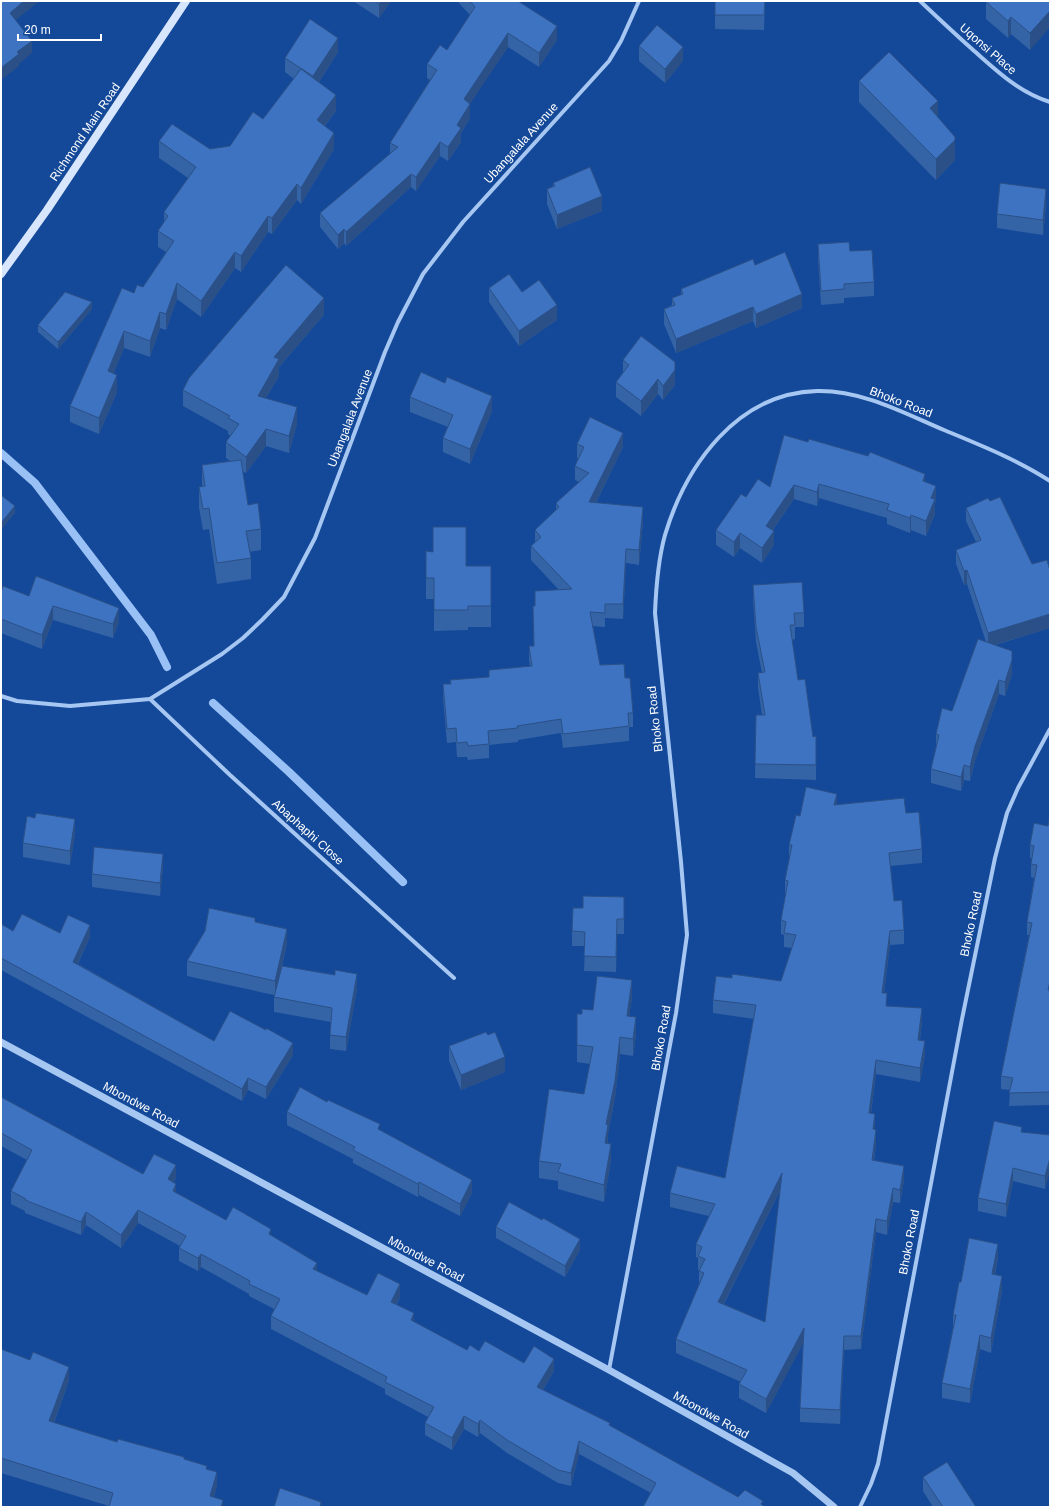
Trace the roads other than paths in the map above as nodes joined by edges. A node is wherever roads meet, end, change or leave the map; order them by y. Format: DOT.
graph roads {
  1 [pos="186,1"];
  2 [pos="639,1"];
  3 [pos="920,1"];
  4 [pos="1050,102"];
  5 [pos="1,274"];
  6 [pos="1050,482"];
  7 [pos="1,696"];
  8 [pos="150,699"];
  9 [pos="1050,730"];
  10 [pos="454,978"];
  11 [pos="1,1042"];
  12 [pos="609,1370"];
  13 [pos="834,1507"];
  14 [pos="860,1507"];
  1 -- 5 [label="main road, Richmond Main Road"];
  2 -- 8 [label="street, Ubangalala Avenue"];
  3 -- 4 [label="street, Uqonsi Place"];
  6 -- 12 [label="street, Bhoko Road"];
  7 -- 8 [label="street, Ubangalala Avenue"];
  8 -- 10 [label="street, Abaphaphi Close"];
  9 -- 14 [label="street, Bhoko Road"];
  11 -- 12 [label="street, Mbondwe Road"];
  12 -- 13 [label="street, Mbondwe Road"];
}
